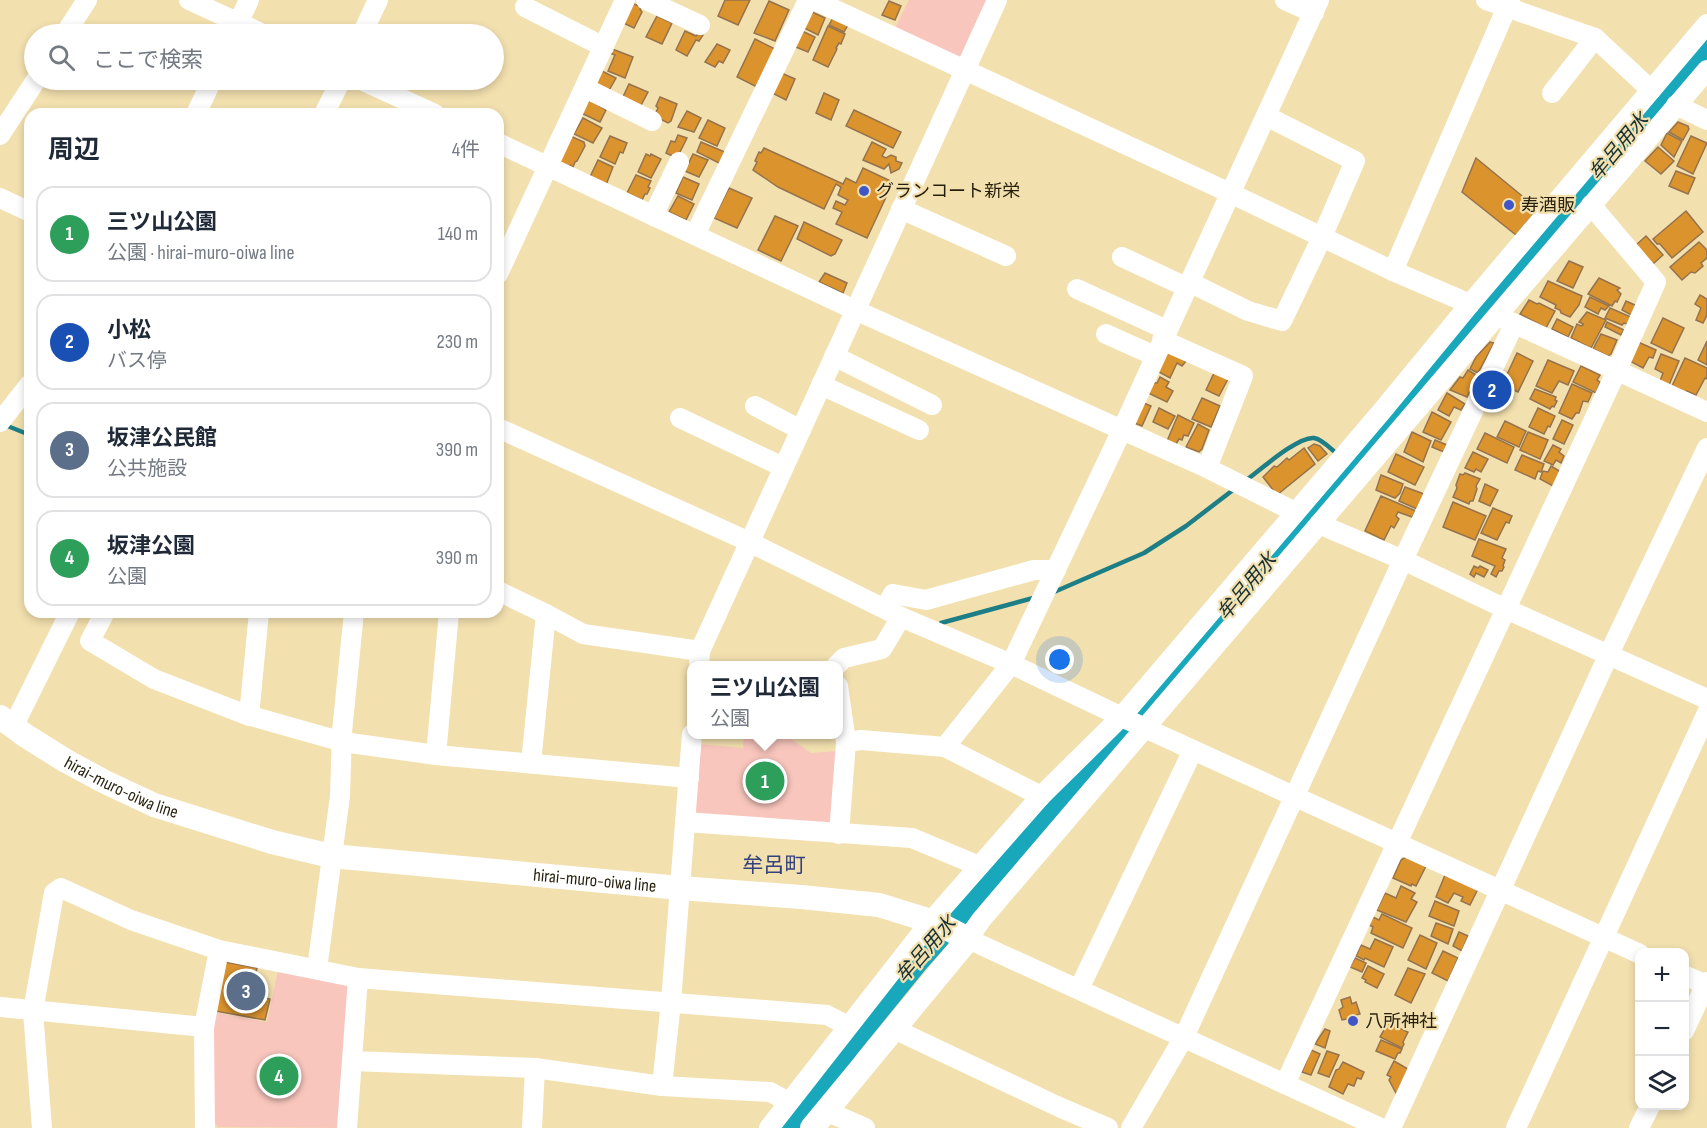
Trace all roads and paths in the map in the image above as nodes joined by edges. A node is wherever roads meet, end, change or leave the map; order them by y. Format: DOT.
graph roads {
  1 [pos="87,0"];
  2 [pos="189,0"];
  3 [pos="249,0"];
  4 [pos="378,0"];
  5 [pos="626,0"];
  6 [pos="646,0"];
  7 [pos="808,0"];
  8 [pos="814,0"];
  9 [pos="997,0"];
  10 [pos="1285,0"];
  11 [pos="1486,0"];
  12 [pos="1508,4"];
  13 [pos="1316,7"];
  14 [pos="525,8"];
  15 [pos="71,24"];
  16 [pos="228,24"];
  17 [pos="238,24"];
  18 [pos="367,24"];
  19 [pos="1707,24"];
  20 [pos="700,25"];
  21 [pos="1595,38"];
  22 [pos="604,47"];
  23 [pos="965,70"];
  24 [pos="1707,70"];
  25 [pos="585,88"];
  26 [pos="29,90"];
  27 [pos="207,90"];
  28 [pos="335,90"];
  29 [pos="383,90"];
  30 [pos="1651,90"];
  31 [pos="1552,93"];
  32 [pos="1676,105"];
  33 [pos="199,108"];
  34 [pos="327,108"];
  35 [pos="422,108"];
  36 [pos="1266,116"];
  37 [pos="1707,120"];
  38 [pos="652,121"];
  39 [pos="0,135"];
  40 [pos="504,147"];
  41 [pos="679,162"];
  42 [pos="548,167"];
  43 [pos="1230,193"];
  44 [pos="0,198"];
  45 [pos="1591,204"];
  46 [pos="902,209"];
  47 [pos="24,210"];
  48 [pos="653,216"];
  49 [pos="695,235"];
  50 [pos="1322,237"];
  51 [pos="1006,256"];
  52 [pos="1122,257"];
  53 [pos="504,261"];
  54 [pos="1517,270"];
  55 [pos="1393,271"];
  56 [pos="1188,285"];
  57 [pos="1077,289"];
  58 [pos="1470,304"];
  59 [pos="855,310"];
  60 [pos="1506,319"];
  61 [pos="1106,334"];
  62 [pos="1161,342"];
  63 [pos="834,356"];
  64 [pos="1617,370"];
  65 [pos="821,385"];
  66 [pos="24,392"];
  67 [pos="933,405"];
  68 [pos="755,406"];
  69 [pos="1707,412"];
  70 [pos="680,418"];
  71 [pos="1392,418"];
  72 [pos="0,422"];
  73 [pos="801,430"];
  74 [pos="919,430"];
  75 [pos="1122,430"];
  76 [pos="504,431"];
  77 [pos="1707,448"];
  78 [pos="783,467"];
  79 [pos="1207,468"];
  80 [pos="1295,512"];
  81 [pos="1319,524"];
  82 [pos="749,542"];
  83 [pos="1403,560"];
  84 [pos="1056,570"];
  85 [pos="504,594"];
  86 [pos="1506,609"];
  87 [pos="893,613"];
  88 [pos="546,614"];
  89 [pos="67,618"];
  90 [pos="102,618"];
  91 [pos="254,618"];
  92 [pos="353,618"];
  93 [pos="448,618"];
  94 [pos="1609,654"];
  95 [pos="700,658"];
  96 [pos="841,661"];
  97 [pos="1011,664"];
  98 [pos="1707,699"];
  99 [pos="1707,713"];
  100 [pos="249,716"];
  101 [pos="843,721"];
  102 [pos="7,722"];
  103 [pos="1134,722"];
  104 [pos="692,739"];
  105 [pos="343,741"];
  106 [pos="846,742"];
  107 [pos="945,747"];
  108 [pos="1194,750"];
  109 [pos="436,755"];
  110 [pos="531,763"];
  111 [pos="688,778"];
  112 [pos="1041,796"];
  113 [pos="1295,796"];
  114 [pos="685,822"];
  115 [pos="839,834"];
  116 [pos="1396,843"];
  117 [pos="331,856"];
  118 [pos="979,866"];
  119 [pos="680,888"];
  120 [pos="1500,892"];
  121 [pos="934,922"];
  122 [pos="964,937"];
  123 [pos="1603,938"];
  124 [pos="219,950"];
  125 [pos="1635,952"];
  126 [pos="317,969"];
  127 [pos="1689,977"];
  128 [pos="358,978"];
  129 [pos="1706,984"];
  130 [pos="1079,989"];
  131 [pos="671,1002"];
  132 [pos="0,1006"];
  133 [pos="33,1011"];
  134 [pos="1689,1020"];
  135 [pos="848,1026"];
  136 [pos="204,1027"];
  137 [pos="894,1029"];
  138 [pos="1184,1037"];
  139 [pos="352,1061"];
  140 [pos="535,1068"];
  141 [pos="1285,1084"];
  142 [pos="662,1086"];
  143 [pos="789,1102"];
  144 [pos="1648,1110"];
  145 [pos="819,1119"];
  146 [pos="42,1128"];
  147 [pos="205,1128"];
  148 [pos="347,1128"];
  149 [pos="532,1128"];
  150 [pos="769,1128"];
  151 [pos="865,1128"];
  152 [pos="1108,1128"];
  153 [pos="1131,1128"];
  154 [pos="1381,1128"];
  155 [pos="1391,1128"];
  156 [pos="1516,1128"];
  157 [pos="1639,1128"];
  1 -- 15 [label="street"];
  2 -- 16 [label="street"];
  3 -- 17 [label="street"];
  4 -- 18 [label="street"];
  5 -- 22 [label="street"];
  6 -- 20 [label="street"];
  7 -- 49 [label="street"];
  8 -- 23 [label="street"];
  9 -- 23 [label="street"];
  10 -- 13 [label="street"];
  11 -- 12 [label="street"];
  12 -- 21 [label="street"];
  12 -- 55 [label="street"];
  13 -- 36 [label="street"];
  14 -- 22 [label="street"];
  19 -- 30 [label="street"];
  21 -- 30 [label="street"];
  21 -- 31 [label="street"];
  22 -- 25 [label="street"];
  23 -- 43 [label="street"];
  23 -- 46 [label="street"];
  24 -- 32 [label="street"];
  25 -- 38 [label="street"];
  25 -- 42 [label="street"];
  26 -- 39 [label="street"];
  27 -- 33 [label="street"];
  28 -- 34 [label="street"];
  29 -- 35 [label="street"];
  30 -- 54 [label="street"];
  32 -- 37 [label="street"];
  32 -- 45 [label="street"];
  36 -- 43 [label="street"];
  36 -- 50 [label="street"];
  40 -- 42 [label="street"];
  41 -- 48 [label="street"];
  42 -- 48 [label="street"];
  42 -- 53 [label="street"];
  43 -- 50 [label="street"];
  43 -- 56 [label="street"];
  44 -- 47 [label="street"];
  45 -- 54 [label="street"];
  45 -- 64 [label="street"];
  46 -- 51 [label="street"];
  46 -- 59 [label="street"];
  48 -- 49 [label="street"];
  49 -- 59 [label="street"];
  50 -- 55 [label="street"];
  50 -- 56 [label="street"];
  52 -- 56 [label="street"];
  54 -- 58 [label="street"];
  54 -- 60 [label="street"];
  55 -- 58 [label="street"];
  56 -- 62 [label="street"];
  57 -- 62 [label="street"];
  58 -- 71 [label="street"];
  59 -- 63 [label="street"];
  59 -- 75 [label="street"];
  60 -- 64 [label="street"];
  60 -- 71 [label="street"];
  60 -- 83 [label="street"];
  61 -- 62 [label="street"];
  62 -- 75 [label="street"];
  62 -- 79 [label="street"];
  63 -- 65 [label="street"];
  63 -- 67 [label="street"];
  64 -- 69 [label="street"];
  64 -- 86 [label="street"];
  65 -- 73 [label="street"];
  65 -- 74 [label="street"];
  66 -- 72 [label="street"];
  68 -- 73 [label="street"];
  70 -- 78 [label="street"];
  71 -- 80 [label="street"];
  71 -- 81 [label="street"];
  73 -- 78 [label="street"];
  75 -- 79 [label="street"];
  75 -- 84 [label="street"];
  76 -- 82 [label="street"];
  77 -- 94 [label="street"];
  78 -- 82 [label="street"];
  79 -- 80 [label="street"];
  80 -- 103 [label="street"];
  81 -- 83 [label="street"];
  81 -- 103 [label="street"];
  82 -- 87 [label="street"];
  82 -- 95 [label="street"];
  83 -- 86 [label="street"];
  83 -- 113 [label="street"];
  84 -- 87 [label="street"];
  84 -- 97 [label="street"];
  85 -- 88 [label="street"];
  86 -- 94 [label="street"];
  86 -- 116 [label="street"];
  87 -- 96 [label="street"];
  87 -- 97 [label="street"];
  88 -- 95 [label="street"];
  88 -- 110 [label="street"];
  89 -- 102 [label="street"];
  90 -- 100 [label="street"];
  91 -- 100 [label="street"];
  92 -- 105 [label="street"];
  93 -- 109 [label="street"];
  94 -- 98 [label="street"];
  94 -- 120 [label="street"];
  97 -- 103 [label="street"];
  97 -- 107 [label="street"];
  99 -- 123 [label="street"];
  100 -- 105 [label="street"];
  101 -- 106 [label="street"];
  102 -- 117 [label="main road, hirai-muro-oiwa line"];
  103 -- 108 [label="street"];
  103 -- 112 [label="street"];
  103 -- 122 [label="street"];
  104 -- 111 [label="street"];
  105 -- 109 [label="street"];
  105 -- 117 [label="street"];
  106 -- 107 [label="street"];
  106 -- 115 [label="street"];
  107 -- 112 [label="street"];
  108 -- 113 [label="street"];
  108 -- 130 [label="street"];
  109 -- 110 [label="street"];
  110 -- 111 [label="street"];
  111 -- 114 [label="street"];
  112 -- 118 [label="street"];
  113 -- 116 [label="street"];
  113 -- 138 [label="street"];
  114 -- 115 [label="street"];
  114 -- 119 [label="street"];
  115 -- 118 [label="street"];
  116 -- 120 [label="street"];
  116 -- 141 [label="street"];
  117 -- 119 [label="main road, hirai-muro-oiwa line"];
  117 -- 126 [label="street"];
  118 -- 121 [label="street"];
  119 -- 121 [label="main road, hirai-muro-oiwa line"];
  119 -- 131 [label="street"];
  120 -- 123 [label="street"];
  120 -- 155 [label="street"];
  121 -- 122 [label="main road, hirai-muro-oiwa line"];
  121 -- 135 [label="street"];
  122 -- 130 [label="street"];
  122 -- 137 [label="main road"];
  123 -- 125 [label="street"];
  123 -- 156 [label="street"];
  124 -- 126 [label="street"];
  124 -- 133 [label="street"];
  124 -- 136 [label="street"];
  126 -- 128 [label="street"];
  127 -- 129 [label="street"];
  128 -- 131 [label="street"];
  128 -- 139 [label="street"];
  129 -- 134 [label="street"];
  130 -- 138 [label="street"];
  131 -- 135 [label="street"];
  131 -- 142 [label="street"];
  132 -- 133 [label="street"];
  133 -- 136 [label="street"];
  133 -- 146 [label="street"];
  135 -- 143 [label="street"];
  136 -- 147 [label="street"];
  137 -- 145 [label="main road"];
  137 -- 152 [label="street"];
  138 -- 141 [label="street"];
  138 -- 153 [label="street"];
  139 -- 140 [label="street"];
  139 -- 148 [label="street"];
  140 -- 142 [label="street"];
  140 -- 149 [label="street"];
  141 -- 154 [label="street"];
  142 -- 143 [label="street"];
  143 -- 150 [label="street"];
  144 -- 157 [label="street"];
  145 -- 151 [label="street"];
}
